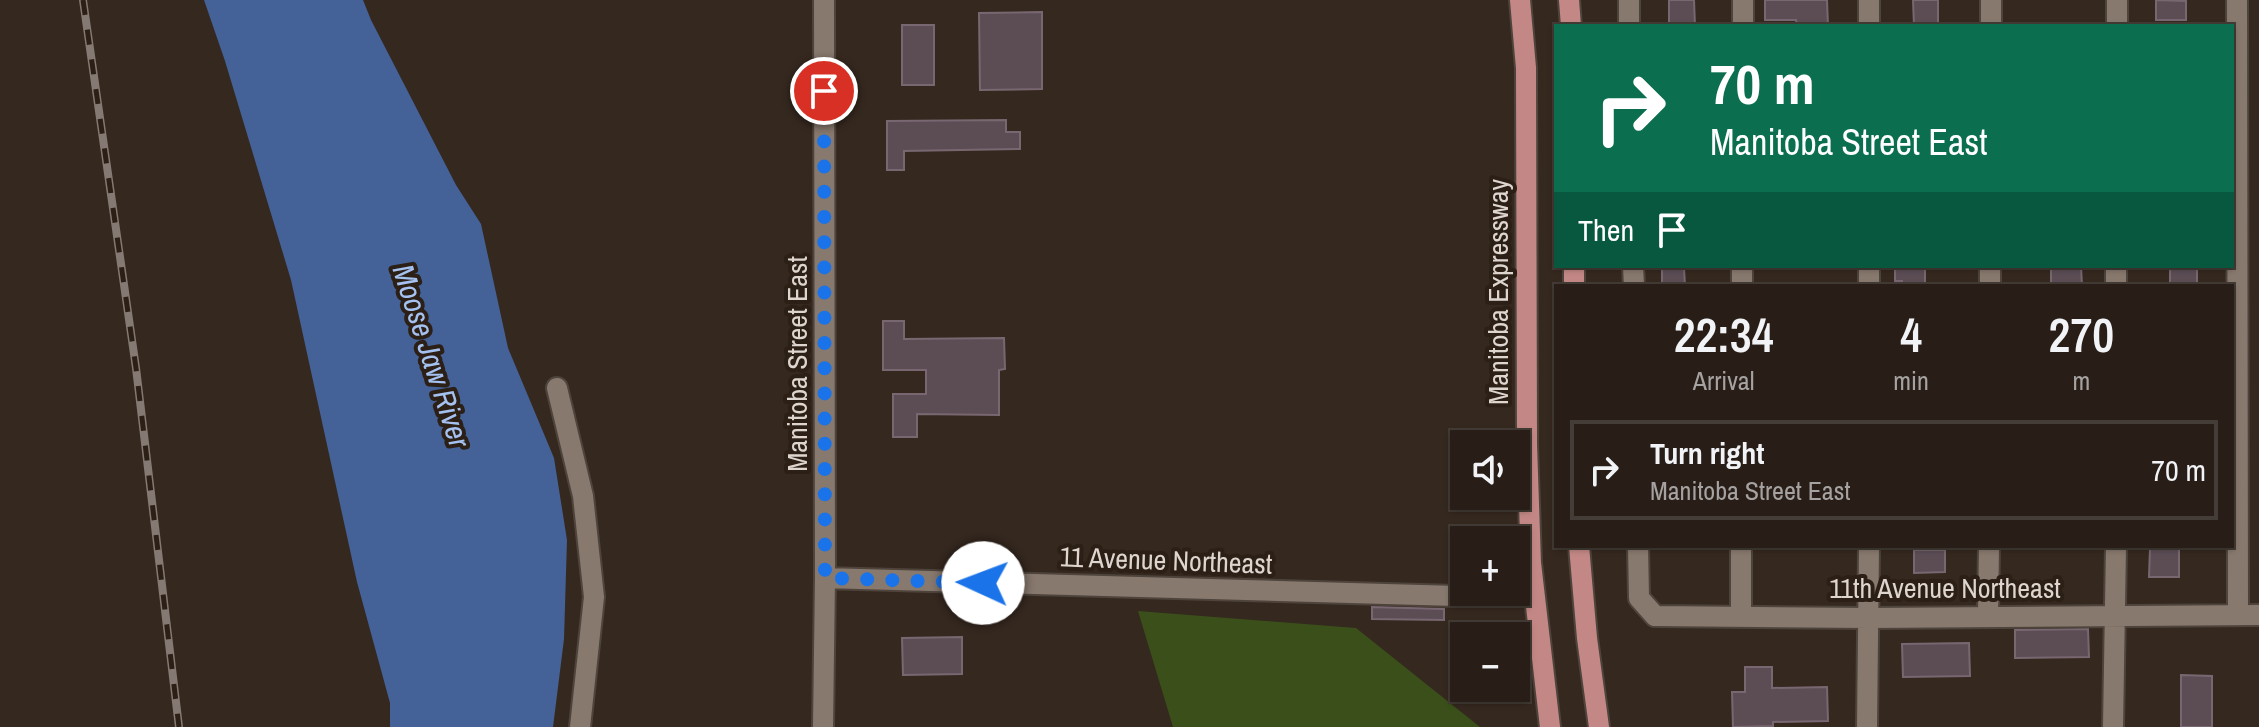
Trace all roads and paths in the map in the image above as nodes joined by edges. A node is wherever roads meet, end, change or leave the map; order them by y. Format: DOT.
graph roads {
  1 [pos="824,0"];
  2 [pos="1520,0"];
  3 [pos="1569,0"];
  4 [pos="1629,0"];
  5 [pos="1743,0"];
  6 [pos="1869,0"];
  7 [pos="1991,0"];
  8 [pos="2117,0"];
  9 [pos="2237,0"];
  10 [pos="1571,24"];
  11 [pos="1629,24"];
  12 [pos="1743,24"];
  13 [pos="1869,24"];
  14 [pos="1991,24"];
  15 [pos="2117,24"];
  16 [pos="2234,101"];
  17 [pos="2259,101"];
  18 [pos="557,388"];
  19 [pos="1579,548"];
  20 [pos="1638,548"];
  21 [pos="1741,548"];
  22 [pos="1869,548"];
  23 [pos="1989,548"];
  24 [pos="2116,548"];
  25 [pos="825,578"];
  26 [pos="1450,596"];
  27 [pos="2116,615"];
  28 [pos="2238,615"];
  29 [pos="2259,615"];
  30 [pos="1741,616"];
  31 [pos="1988,616"];
  32 [pos="1869,618"];
  33 [pos="580,727"];
  34 [pos="823,727"];
  35 [pos="1550,727"];
  36 [pos="1599,727"];
  37 [pos="1867,727"];
  38 [pos="2113,727"];
  1 -- 25 [label="street, Manitoba Street East"];
  2 -- 35 [label="main road, Manitoba Expressway"];
  3 -- 10 [label="main road"];
  4 -- 11 [label="street"];
  5 -- 12 [label="street"];
  6 -- 13 [label="street"];
  7 -- 14 [label="street"];
  8 -- 15 [label="street"];
  9 -- 16 [label="street"];
  16 -- 17 [label="street"];
  16 -- 28 [label="street"];
  18 -- 33 [label="street"];
  19 -- 36 [label="main road"];
  20 -- 30 [label="street, 11th Avenue Northeast"];
  21 -- 30 [label="street"];
  22 -- 32 [label="street"];
  23 -- 31 [label="street"];
  24 -- 27 [label="street"];
  25 -- 26 [label="street, 11 Avenue Northeast"];
  25 -- 34 [label="street, Manitoba Street East"];
  27 -- 28 [label="street, 11th Avenue Northeast"];
  27 -- 31 [label="street, 11th Avenue Northeast"];
  27 -- 38 [label="street"];
  28 -- 29 [label="street, 11th Avenue Northeast"];
  30 -- 32 [label="street, 11th Avenue Northeast"];
  31 -- 32 [label="street, 11th Avenue Northeast"];
  32 -- 37 [label="street"];
}
